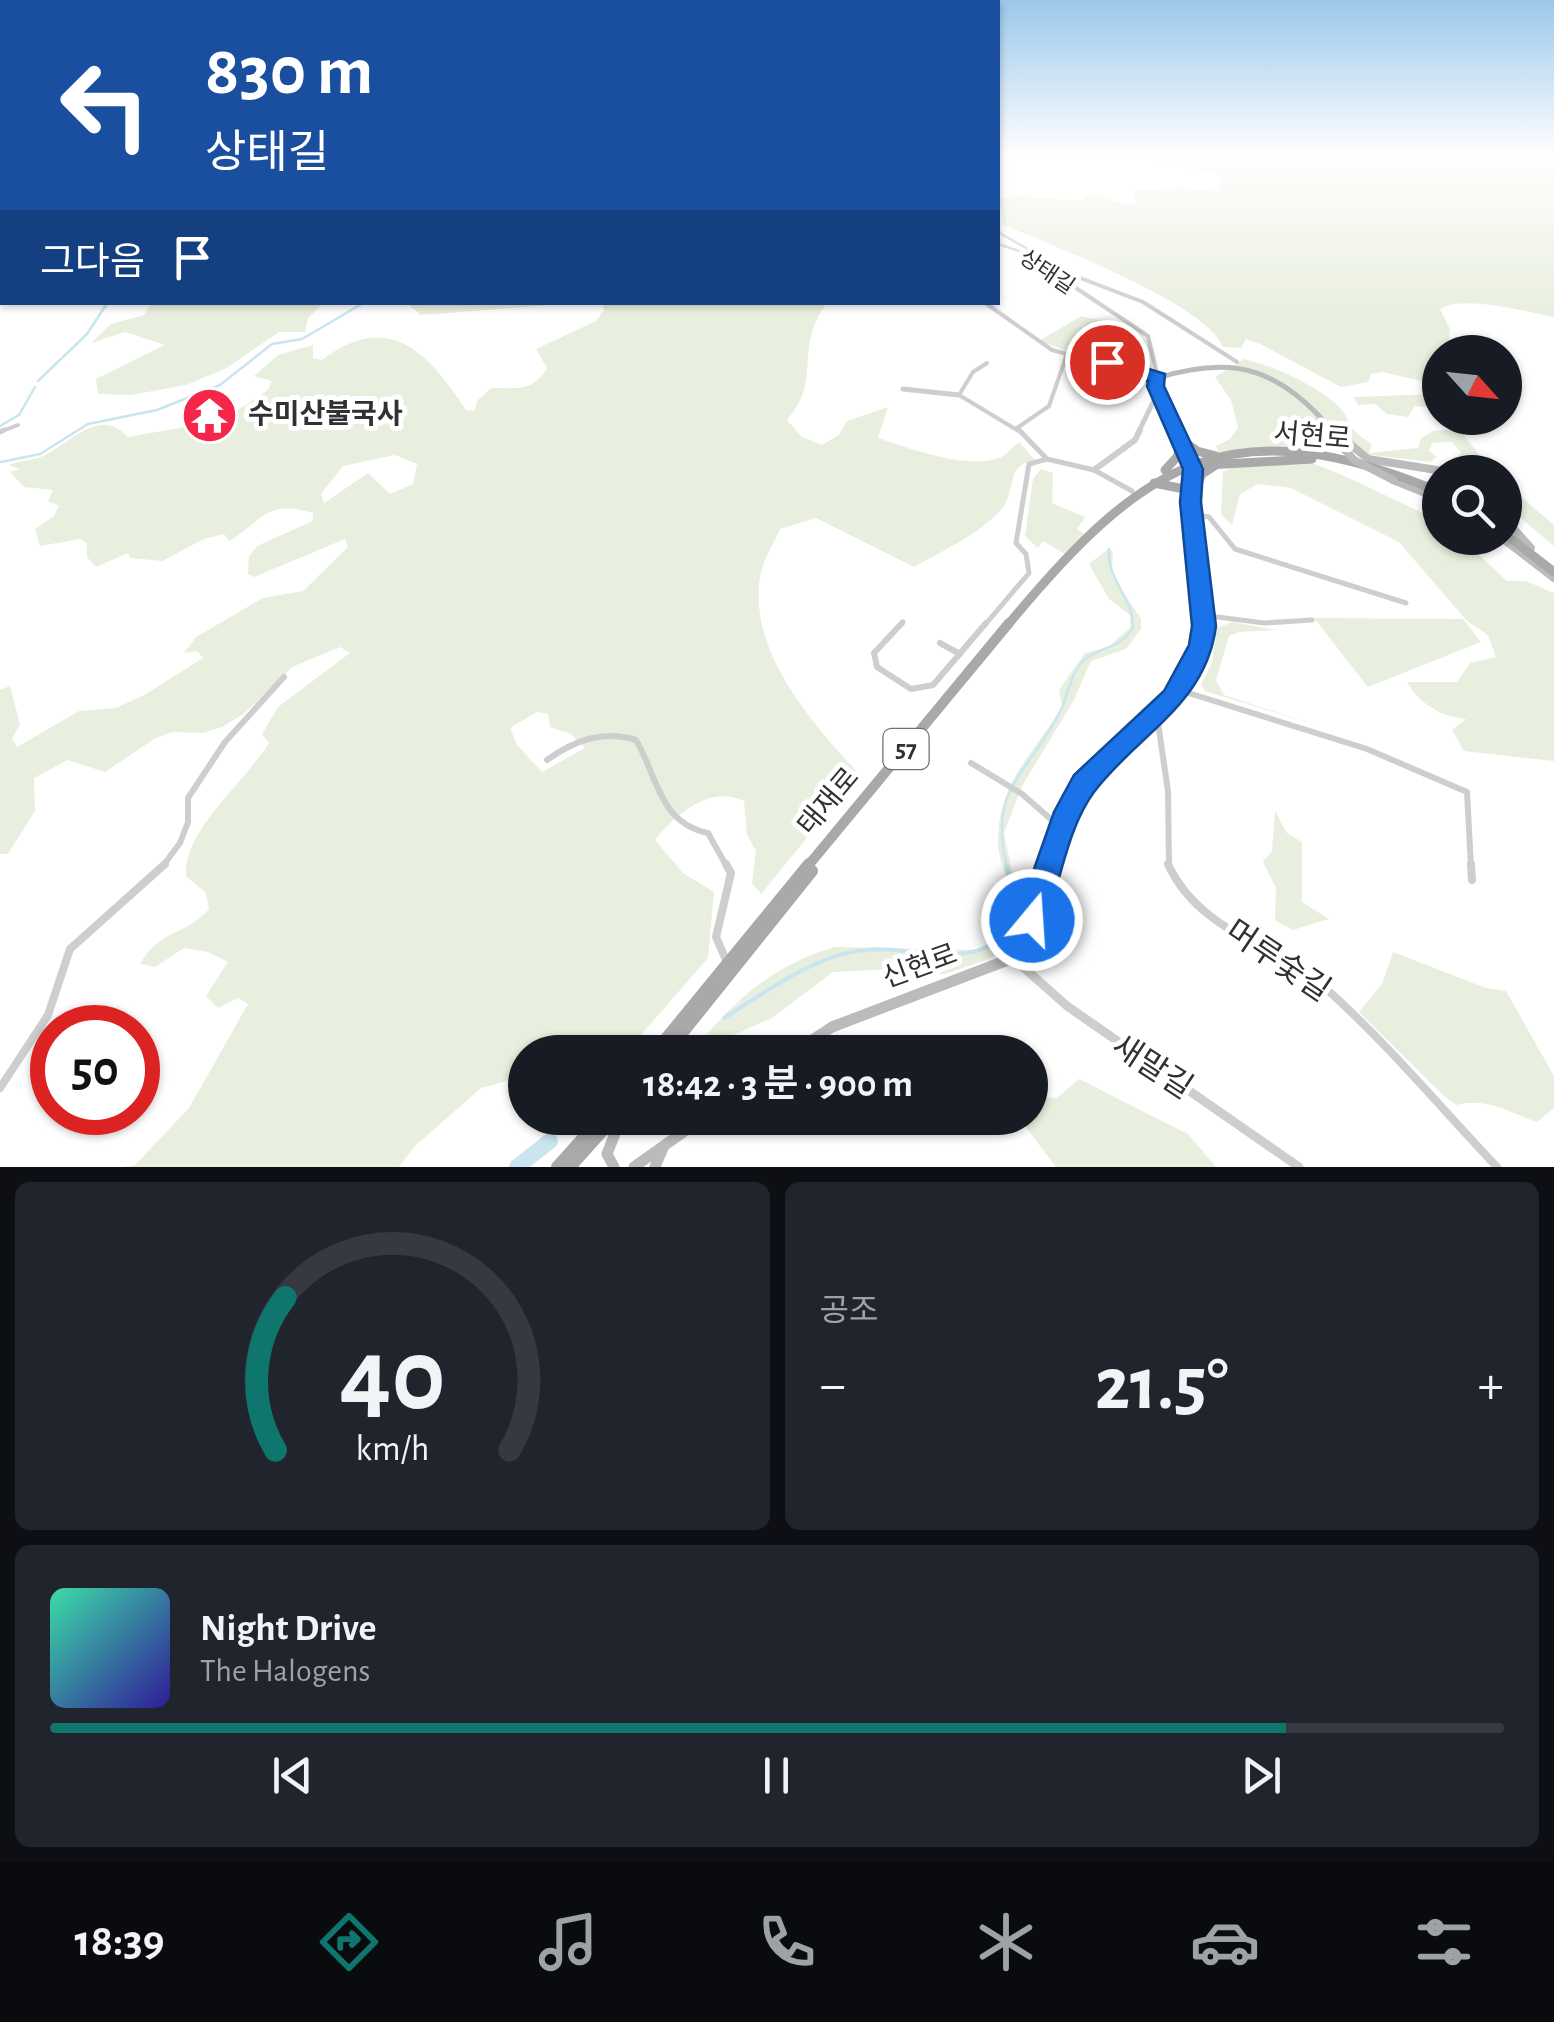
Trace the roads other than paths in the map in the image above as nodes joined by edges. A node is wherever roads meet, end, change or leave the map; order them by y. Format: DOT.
graph roads {
  1 [pos="1000,233"];
  2 [pos="1000,245"];
  3 [pos="1030,250"];
  4 [pos="1022,252"];
  5 [pos="988,305"];
  6 [pos="1067,354"];
  7 [pos="1237,362"];
  8 [pos="987,363"];
  9 [pos="1158,378"];
  10 [pos="1280,383"];
  11 [pos="903,389"];
  12 [pos="1158,392"];
  13 [pos="959,395"];
  14 [pos="1151,412"];
  15 [pos="1168,412"];
  16 [pos="18,425"];
  17 [pos="1018,428"];
  18 [pos="0,432"];
  19 [pos="1179,438"];
  20 [pos="1047,459"];
  21 [pos="1220,460"];
  22 [pos="1185,468"];
  23 [pos="1422,468"];
  24 [pos="1094,470"];
  25 [pos="1150,482"];
  26 [pos="1422,489"];
  27 [pos="1132,490"];
  28 [pos="1422,490"];
  29 [pos="1191,508"];
  30 [pos="1113,511"];
  31 [pos="1522,533"];
  32 [pos="1522,543"];
  33 [pos="1522,547"];
  34 [pos="1531,548"];
  35 [pos="1554,572"];
  36 [pos="1406,602"];
  37 [pos="1202,616"];
  38 [pos="1312,620"];
  39 [pos="903,622"];
  40 [pos="940,643"];
  41 [pos="960,654"];
  42 [pos="284,677"];
  43 [pos="1180,690"];
  44 [pos="1156,714"];
  45 [pos="547,760"];
  46 [pos="970,763"];
  47 [pos="1062,829"];
  48 [pos="1472,880"];
  49 [pos="1013,958"];
  50 [pos="728,962"];
  51 [pos="669,1035"];
  52 [pos="681,1035"];
  53 [pos="820,1035"];
  54 [pos="0,1088"];
  55 [pos="585,1135"];
  56 [pos="601,1135"];
  57 [pos="613,1135"];
  58 [pos="680,1135"];
  59 [pos="664,1146"];
  60 [pos="557,1167"];
  61 [pos="570,1167"];
  62 [pos="614,1167"];
  63 [pos="634,1167"];
  64 [pos="655,1167"];
  65 [pos="1299,1167"];
  66 [pos="1498,1167"];
  1 -- 3 [label="street"];
  2 -- 4 [label="street, 상태길"];
  3 -- 4 [label="street"];
  3 -- 7 [label="street"];
  4 -- 9 [label="street, 상태길"];
  5 -- 6 [label="street"];
  6 -- 9 [label="street"];
  6 -- 17 [label="street"];
  7 -- 9 [label="main road"];
  7 -- 10 [label="main road"];
  8 -- 13 [label="street"];
  9 -- 12 [label="main road"];
  10 -- 23 [label="main road"];
  10 -- 28 [label="main road, bridge"];
  11 -- 13 [label="street"];
  12 -- 14 [label="street"];
  12 -- 15 [label="main road"];
  13 -- 17 [label="street"];
  14 -- 15 [label="street"];
  14 -- 24 [label="street"];
  15 -- 19 [label="main road"];
  16 -- 18 [label="street"];
  17 -- 20 [label="street"];
  19 -- 21 [label="main road"];
  19 -- 22 [label="main road"];
  19 -- 25 [label="main road"];
  20 -- 24 [label="street"];
  20 -- 41 [label="street"];
  21 -- 22 [label="main road, 서현로 / 57"];
  21 -- 26 [label="main road, 서현로 / 57"];
  21 -- 29 [label="main road"];
  22 -- 25 [label="main road, 태재로 / 57"];
  22 -- 29 [label="main road"];
  24 -- 27 [label="street"];
  25 -- 27 [label="main road"];
  25 -- 29 [label="main road"];
  25 -- 30 [label="main road, 태재로 / 57"];
  25 -- 52 [label="main road, 태재로 / 57"];
  27 -- 30 [label="main road"];
  29 -- 36 [label="street"];
  29 -- 37 [label="main road"];
  30 -- 50 [label="main road, 태재로 / 57"];
  31 -- 34 [label="main road"];
  32 -- 34 [label="main road"];
  33 -- 35 [label="main road"];
  34 -- 35 [label="main road"];
  37 -- 38 [label="street"];
  37 -- 43 [label="main road"];
  39 -- 41 [label="street"];
  40 -- 41 [label="street"];
  42 -- 54 [label="street"];
  43 -- 44 [label="main road"];
  43 -- 48 [label="street"];
  44 -- 47 [label="main road"];
  44 -- 66 [label="street, 머루숯길"];
  45 -- 50 [label="street"];
  46 -- 47 [label="street"];
  47 -- 49 [label="main road"];
  49 -- 53 [label="main road, 신현로"];
  49 -- 65 [label="street, 새말길"];
  50 -- 51 [label="main road, 태재로 / 57"];
  55 -- 60 [label="main road"];
  56 -- 61 [label="main road"];
  57 -- 62 [label="main road"];
  58 -- 59 [label="main road"];
  59 -- 63 [label="main road"];
  59 -- 64 [label="main road"];
}
